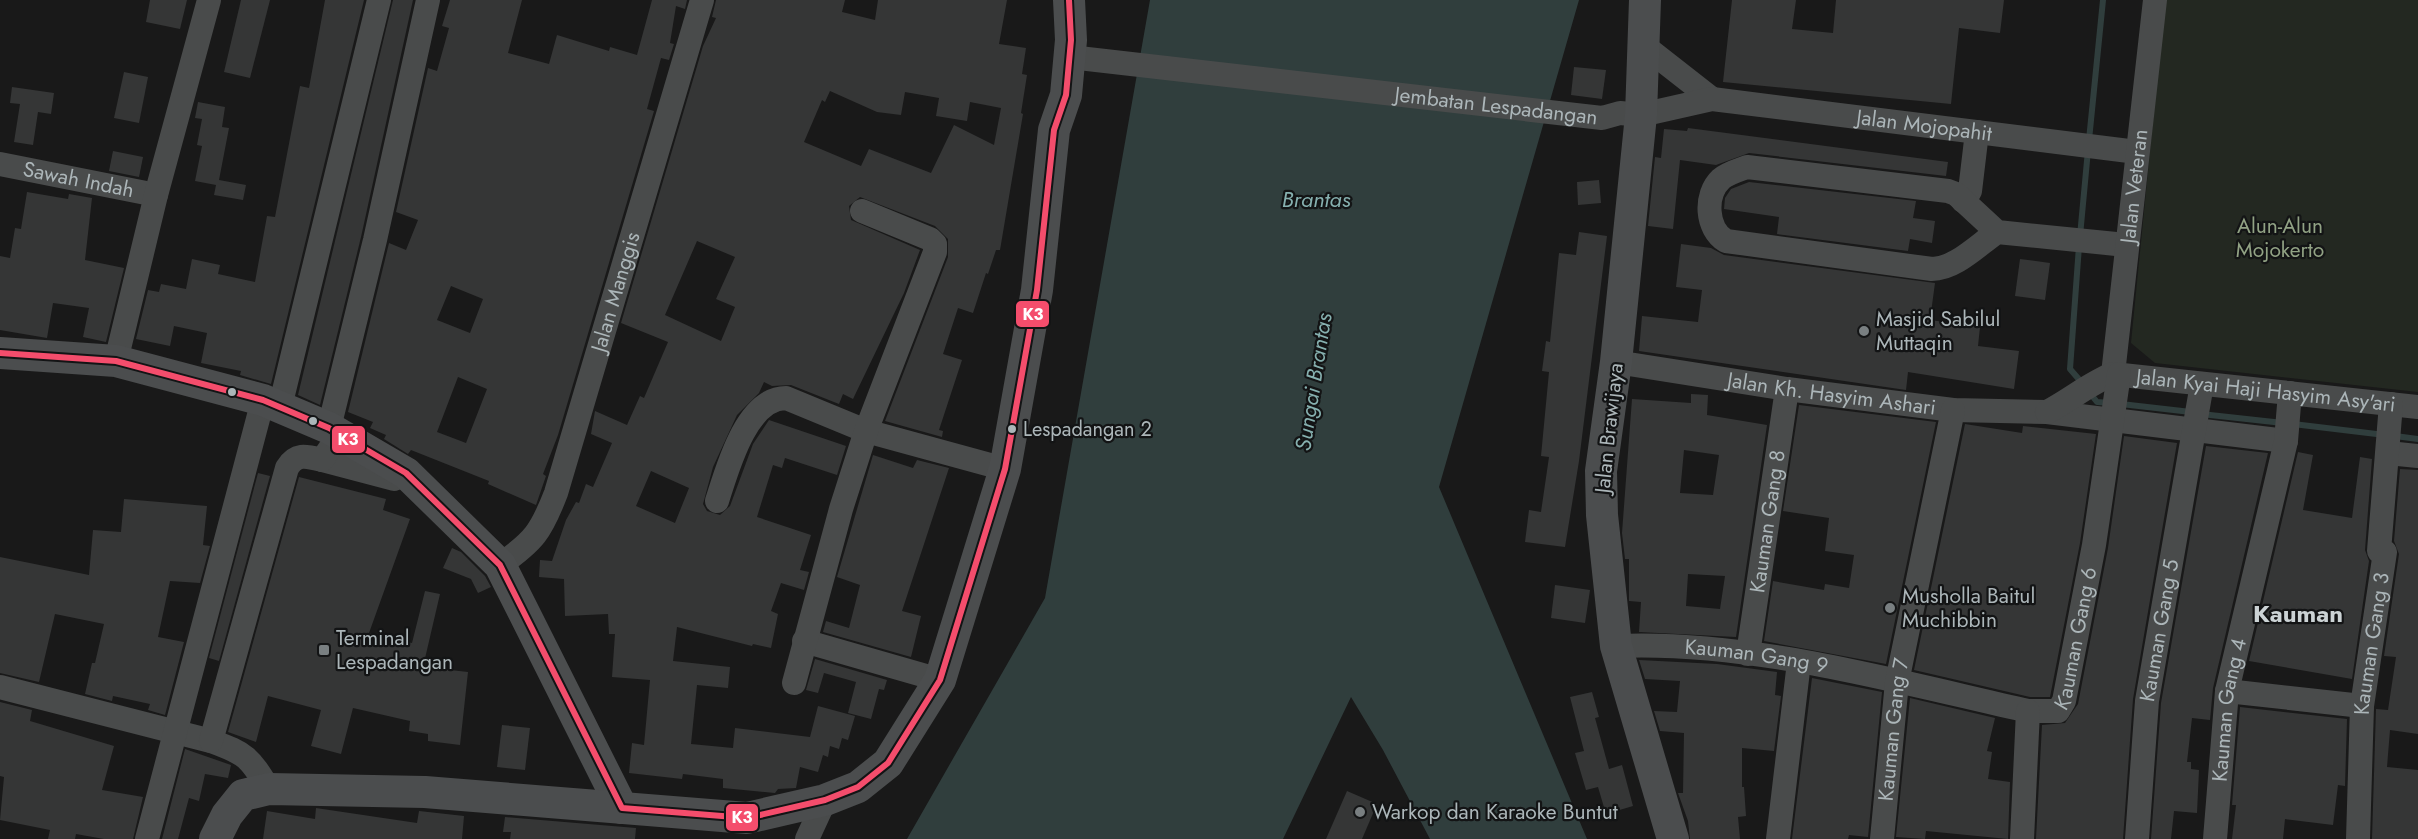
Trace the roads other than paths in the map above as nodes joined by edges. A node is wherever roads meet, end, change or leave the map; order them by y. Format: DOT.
graph roads {
  1 [pos="209,0"];
  2 [pos="380,0"];
  3 [pos="428,0"];
  4 [pos="702,0"];
  5 [pos="1050,0"];
  6 [pos="1069,0"];
  7 [pos="1645,0"];
  8 [pos="2155,0"];
  9 [pos="1643,45"];
  10 [pos="1078,49"];
  11 [pos="1712,99"];
  12 [pos="1616,113"];
  13 [pos="1054,130"];
  14 [pos="1977,132"];
  15 [pos="2138,152"];
  16 [pos="0,164"];
  17 [pos="156,195"];
  18 [pos="1963,201"];
  19 [pos="862,211"];
  20 [pos="1997,232"];
  21 [pos="2116,244"];
  22 [pos="0,354"];
  23 [pos="116,361"];
  24 [pos="1616,362"];
  25 [pos="2202,384"];
  26 [pos="1787,389"];
  27 [pos="2112,391"];
  28 [pos="2290,393"];
  29 [pos="271,404"];
  30 [pos="2391,404"];
  31 [pos="2418,406"];
  32 [pos="1953,410"];
  33 [pos="2047,412"];
  34 [pos="2196,421"];
  35 [pos="334,431"];
  36 [pos="866,431"];
  37 [pos="2287,431"];
  38 [pos="2389,444"];
  39 [pos="2418,456"];
  40 [pos="322,460"];
  41 [pos="1005,469"];
  42 [pos="406,473"];
  43 [pos="717,501"];
  44 [pos="500,565"];
  45 [pos="804,641"];
  46 [pos="1616,646"];
  47 [pos="1748,654"];
  48 [pos="1799,663"];
  49 [pos="940,680"];
  50 [pos="1897,682"];
  51 [pos="794,683"];
  52 [pos="0,687"];
  53 [pos="2227,691"];
  54 [pos="2361,706"];
  55 [pos="2028,711"];
  56 [pos="176,732"];
  57 [pos="211,741"];
  58 [pos="269,789"];
  59 [pos="825,800"];
  60 [pos="622,808"];
  61 [pos="147,839"];
  62 [pos="215,839"];
  63 [pos="807,839"];
  64 [pos="1673,839"];
  65 [pos="1778,839"];
  66 [pos="1882,839"];
  67 [pos="2022,839"];
  68 [pos="2137,839"];
  69 [pos="2215,839"];
  70 [pos="2358,839"];
  1 -- 17 [label="street"];
  2 -- 29 [label="street"];
  3 -- 35 [label="street"];
  4 -- 44 [label="street, Jalan Manggis"];
  5 -- 13 [label="main road"];
  6 -- 10 [label="main road"];
  7 -- 9 [label="main road, Jalan Brawijaya"];
  8 -- 15 [label="street, Jalan Veteran"];
  9 -- 11 [label="street"];
  9 -- 12 [label="main road, Jalan Brawijaya"];
  10 -- 12 [label="street, Jembatan Lespadangan"];
  10 -- 13 [label="main road"];
  11 -- 12 [label="street, Jalan Mojopahit"];
  11 -- 14 [label="street, Jalan Mojopahit"];
  12 -- 24 [label="main road, Jalan Brawijaya"];
  13 -- 41 [label="main road"];
  14 -- 15 [label="street, Jalan Mojopahit"];
  14 -- 18 [label="street"];
  15 -- 21 [label="street, Jalan Veteran"];
  16 -- 17 [label="street, Sawah Indah"];
  17 -- 23 [label="street"];
  18 -- 20 [label="street"];
  18 -- 20 [label="street"];
  19 -- 36 [label="street"];
  20 -- 21 [label="street"];
  21 -- 27 [label="street, Jalan Veteran"];
  22 -- 23 [label="main road"];
  23 -- 29 [label="main road"];
  24 -- 26 [label="street, Jalan Kh. Hasyim Ashari"];
  24 -- 46 [label="main road, Jalan Brawijaya"];
  25 -- 27 [label="street, Jalan Kyai Haji Hasyim Asy'ari"];
  25 -- 28 [label="street, Jalan Kyai Haji Hasyim Asy'ari"];
  25 -- 34 [label="street, Kauman Gang 5"];
  26 -- 32 [label="street, Jalan Kh. Hasyim Ashari"];
  26 -- 47 [label="street, Kauman Gang 8"];
  27 -- 33 [label="street, Jalan Kh. Hasyim Ashari"];
  27 -- 33 [label="street"];
  27 -- 34 [label="street"];
  27 -- 55 [label="street, Kauman Gang 6"];
  28 -- 30 [label="street, Jalan Kyai Haji Hasyim Asy'ari"];
  28 -- 37 [label="street, Kauman Gang 4"];
  29 -- 35 [label="main road"];
  29 -- 56 [label="street"];
  30 -- 31 [label="street, Jalan Kyai Haji Hasyim Asy'ari"];
  30 -- 38 [label="street"];
  32 -- 33 [label="street, Jalan Kh. Hasyim Ashari"];
  32 -- 50 [label="street, Kauman Gang 7"];
  34 -- 37 [label="street"];
  34 -- 68 [label="street, Kauman Gang 5"];
  35 -- 40 [label="street"];
  35 -- 42 [label="main road"];
  36 -- 41 [label="street"];
  36 -- 43 [label="street"];
  36 -- 45 [label="street"];
  37 -- 53 [label="street, Kauman Gang 4"];
  38 -- 39 [label="street"];
  38 -- 54 [label="street, Kauman Gang 3"];
  40 -- 42 [label="street"];
  40 -- 57 [label="street"];
  41 -- 49 [label="main road"];
  42 -- 44 [label="main road"];
  44 -- 60 [label="main road"];
  45 -- 49 [label="street"];
  45 -- 51 [label="street"];
  46 -- 47 [label="street, Kauman Gang 9"];
  46 -- 64 [label="main road, Jalan Brawijaya"];
  47 -- 48 [label="street, Kauman Gang 9"];
  48 -- 50 [label="street, Kauman Gang 9"];
  48 -- 65 [label="street"];
  49 -- 59 [label="main road"];
  50 -- 55 [label="street, Kauman Gang 9"];
  50 -- 66 [label="street, Kauman Gang 7"];
  52 -- 56 [label="street"];
  53 -- 54 [label="street"];
  53 -- 69 [label="street, Kauman Gang 4"];
  54 -- 70 [label="street, Kauman Gang 3"];
  55 -- 67 [label="street, Kauman Gang 6"];
  56 -- 57 [label="street"];
  56 -- 61 [label="street"];
  57 -- 58 [label="street"];
  58 -- 60 [label="main road"];
  58 -- 62 [label="main road"];
  59 -- 60 [label="main road"];
  59 -- 63 [label="street"];
}
